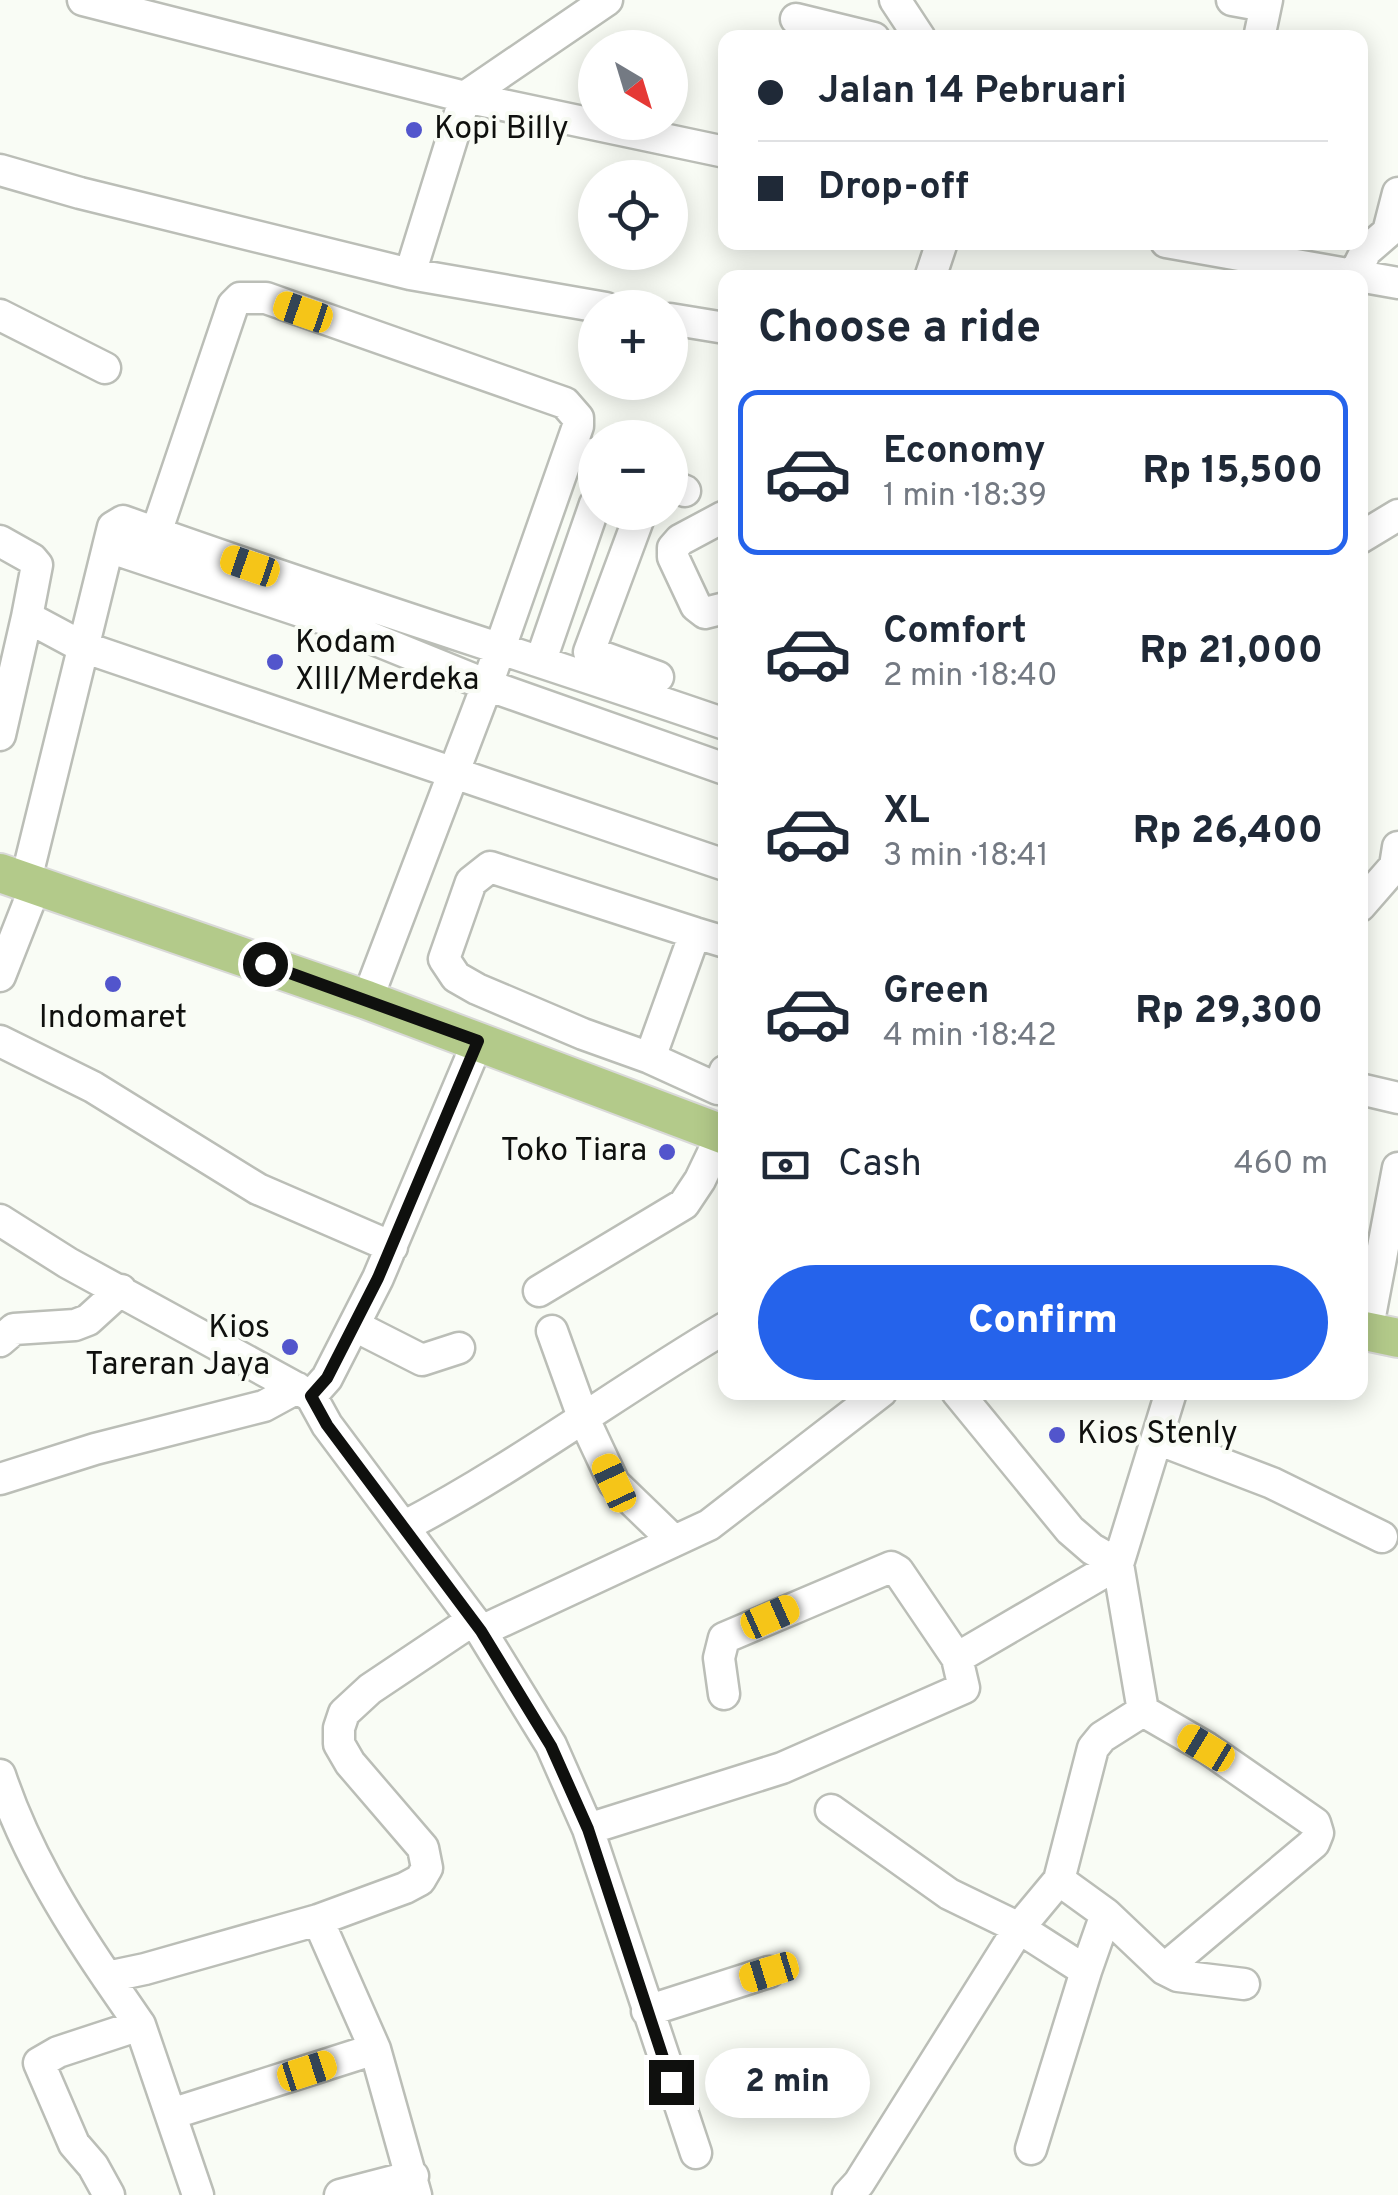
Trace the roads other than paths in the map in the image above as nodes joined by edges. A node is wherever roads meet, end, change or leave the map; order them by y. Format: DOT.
graph roads {
  1 [pos="82,0"];
  2 [pos="607,0"];
  3 [pos="823,0"];
  4 [pos="895,0"];
  5 [pos="1232,0"];
  6 [pos="1266,3"];
  7 [pos="794,28"];
  8 [pos="915,30"];
  9 [pos="1261,30"];
  10 [pos="465,98"];
  11 [pos="718,151"];
  12 [pos="0,170"];
  13 [pos="1398,193"];
  14 [pos="1393,229"];
  15 [pos="1368,248"];
  16 [pos="1209,256"];
  17 [pos="1310,270"];
  18 [pos="410,274"];
  19 [pos="1368,279"];
  20 [pos="1398,284"];
  21 [pos="578,303"];
  22 [pos="0,315"];
  23 [pos="688,322"];
  24 [pos="718,327"];
  25 [pos="105,368"];
  26 [pos="1398,515"];
  27 [pos="718,521"];
  28 [pos="586,530"];
  29 [pos="634,530"];
  30 [pos="156,533"];
  31 [pos="1368,533"];
  32 [pos="0,541"];
  33 [pos="108,547"];
  34 [pos="310,601"];
  35 [pos="718,610"];
  36 [pos="27,617"];
  37 [pos="10,644"];
  38 [pos="84,647"];
  39 [pos="500,647"];
  40 [pos="544,648"];
  41 [pos="589,652"];
  42 [pos="658,677"];
  43 [pos="487,684"];
  44 [pos="718,721"];
  45 [pos="0,736"];
  46 [pos="718,766"];
  47 [pos="453,773"];
  48 [pos="1397,860"];
  49 [pos="718,863"];
  50 [pos="20,881"];
  51 [pos="1368,896"];
  52 [pos="695,933"];
  53 [pos="718,940"];
  54 [pos="0,976"];
  55 [pos="367,1000"];
  56 [pos="569,1028"];
  57 [pos="0,1041"];
  58 [pos="478,1041"];
  59 [pos="650,1058"];
  60 [pos="554,1070"];
  61 [pos="718,1089"];
  62 [pos="1368,1091"];
  63 [pos="1398,1098"];
  64 [pos="718,1133"];
  65 [pos="718,1146"];
  66 [pos="1398,1168"];
  67 [pos="1368,1204"];
  68 [pos="1390,1208"];
  69 [pos="0,1220"];
  70 [pos="392,1247"];
  71 [pos="121,1290"];
  72 [pos="540,1291"];
  73 [pos="356,1326"];
  74 [pos="552,1331"];
  75 [pos="718,1332"];
  76 [pos="1375,1333"];
  77 [pos="0,1341"];
  78 [pos="460,1348"];
  79 [pos="304,1392"];
  80 [pos="871,1400"];
  81 [pos="964,1400"];
  82 [pos="1168,1400"];
  83 [pos="583,1416"];
  84 [pos="1156,1439"];
  85 [pos="0,1478"];
  86 [pos="404,1526"];
  87 [pos="1382,1537"];
  88 [pos="674,1540"];
  89 [pos="1118,1564"];
  90 [pos="477,1625"];
  91 [pos="957,1658"];
  92 [pos="724,1694"];
  93 [pos="1144,1711"];
  94 [pos="0,1775"];
  95 [pos="831,1810"];
  96 [pos="588,1829"];
  97 [pos="1059,1880"];
  98 [pos="1106,1914"];
  99 [pos="318,1920"];
  100 [pos="1019,1928"];
  101 [pos="1164,1969"];
  102 [pos="1086,1970"];
  103 [pos="769,1972"];
  104 [pos="106,1977"];
  105 [pos="1244,1984"];
  106 [pos="647,2011"];
  107 [pos="140,2025"];
  108 [pos="374,2049"];
  109 [pos="172,2114"];
  110 [pos="1031,2149"];
  111 [pos="696,2153"];
  112 [pos="415,2185"];
  113 [pos="109,2195"];
  114 [pos="198,2195"];
  115 [pos="340,2195"];
  116 [pos="848,2195"];
  1 -- 10 [label="street"];
  2 -- 10 [label="street"];
  3 -- 7 [label="street"];
  4 -- 8 [label="street"];
  5 -- 6 [label="street"];
  6 -- 9 [label="street"];
  10 -- 11 [label="street"];
  10 -- 18 [label="street"];
  12 -- 18 [label="street"];
  13 -- 14 [label="street"];
  14 -- 15 [label="street"];
  16 -- 17 [label="street"];
  18 -- 21 [label="street"];
  19 -- 20 [label="street"];
  22 -- 25 [label="street"];
  23 -- 24 [label="street"];
  26 -- 31 [label="street"];
  27 -- 35 [label="street"];
  28 -- 40 [label="street"];
  29 -- 41 [label="street"];
  30 -- 33 [label="street"];
  30 -- 34 [label="street"];
  30 -- 39 [label="street"];
  32 -- 36 [label="street"];
  33 -- 34 [label="street"];
  33 -- 38 [label="street"];
  34 -- 39 [label="street"];
  34 -- 43 [label="street"];
  36 -- 37 [label="street"];
  36 -- 38 [label="street"];
  37 -- 45 [label="street"];
  38 -- 47 [label="street"];
  38 -- 50 [label="street"];
  39 -- 40 [label="street"];
  39 -- 43 [label="street"];
  40 -- 41 [label="street"];
  40 -- 44 [label="street"];
  41 -- 42 [label="street"];
  43 -- 46 [label="street"];
  43 -- 47 [label="street"];
  47 -- 49 [label="street"];
  47 -- 55 [label="street"];
  48 -- 51 [label="street"];
  50 -- 54 [label="street"];
  50 -- 55 [label="main road"];
  52 -- 53 [label="street"];
  52 -- 56 [label="street"];
  52 -- 59 [label="street"];
  55 -- 58 [label="main road"];
  56 -- 59 [label="street"];
  56 -- 60 [label="street"];
  57 -- 70 [label="street"];
  58 -- 60 [label="main road"];
  58 -- 70 [label="street"];
  59 -- 61 [label="street"];
  60 -- 64 [label="main road"];
  62 -- 63 [label="street"];
  65 -- 72 [label="street"];
  66 -- 68 [label="street"];
  67 -- 68 [label="street"];
  68 -- 76 [label="street"];
  69 -- 71 [label="street"];
  70 -- 73 [label="street"];
  71 -- 77 [label="street"];
  71 -- 79 [label="street"];
  73 -- 78 [label="street"];
  73 -- 79 [label="street"];
  74 -- 83 [label="street"];
  75 -- 83 [label="street"];
  79 -- 85 [label="street"];
  79 -- 86 [label="street"];
  80 -- 88 [label="street"];
  81 -- 89 [label="street"];
  82 -- 84 [label="street"];
  83 -- 86 [label="street"];
  83 -- 88 [label="street"];
  84 -- 87 [label="street"];
  84 -- 89 [label="street"];
  86 -- 90 [label="street"];
  88 -- 90 [label="street"];
  89 -- 91 [label="street"];
  89 -- 93 [label="street"];
  90 -- 96 [label="street"];
  90 -- 99 [label="street"];
  91 -- 92 [label="street"];
  91 -- 96 [label="street"];
  93 -- 97 [label="street"];
  93 -- 101 [label="street"];
  94 -- 104 [label="street"];
  95 -- 100 [label="street"];
  96 -- 106 [label="street"];
  97 -- 98 [label="street"];
  97 -- 100 [label="street"];
  98 -- 101 [label="street"];
  98 -- 102 [label="street"];
  99 -- 104 [label="street"];
  99 -- 108 [label="street"];
  100 -- 102 [label="street"];
  100 -- 116 [label="street"];
  101 -- 105 [label="street"];
  102 -- 110 [label="street"];
  103 -- 106 [label="street"];
  104 -- 107 [label="street"];
  106 -- 111 [label="street"];
  107 -- 109 [label="street"];
  107 -- 113 [label="street"];
  108 -- 109 [label="street"];
  108 -- 112 [label="street"];
  109 -- 114 [label="street"];
  112 -- 115 [label="street"];
}
